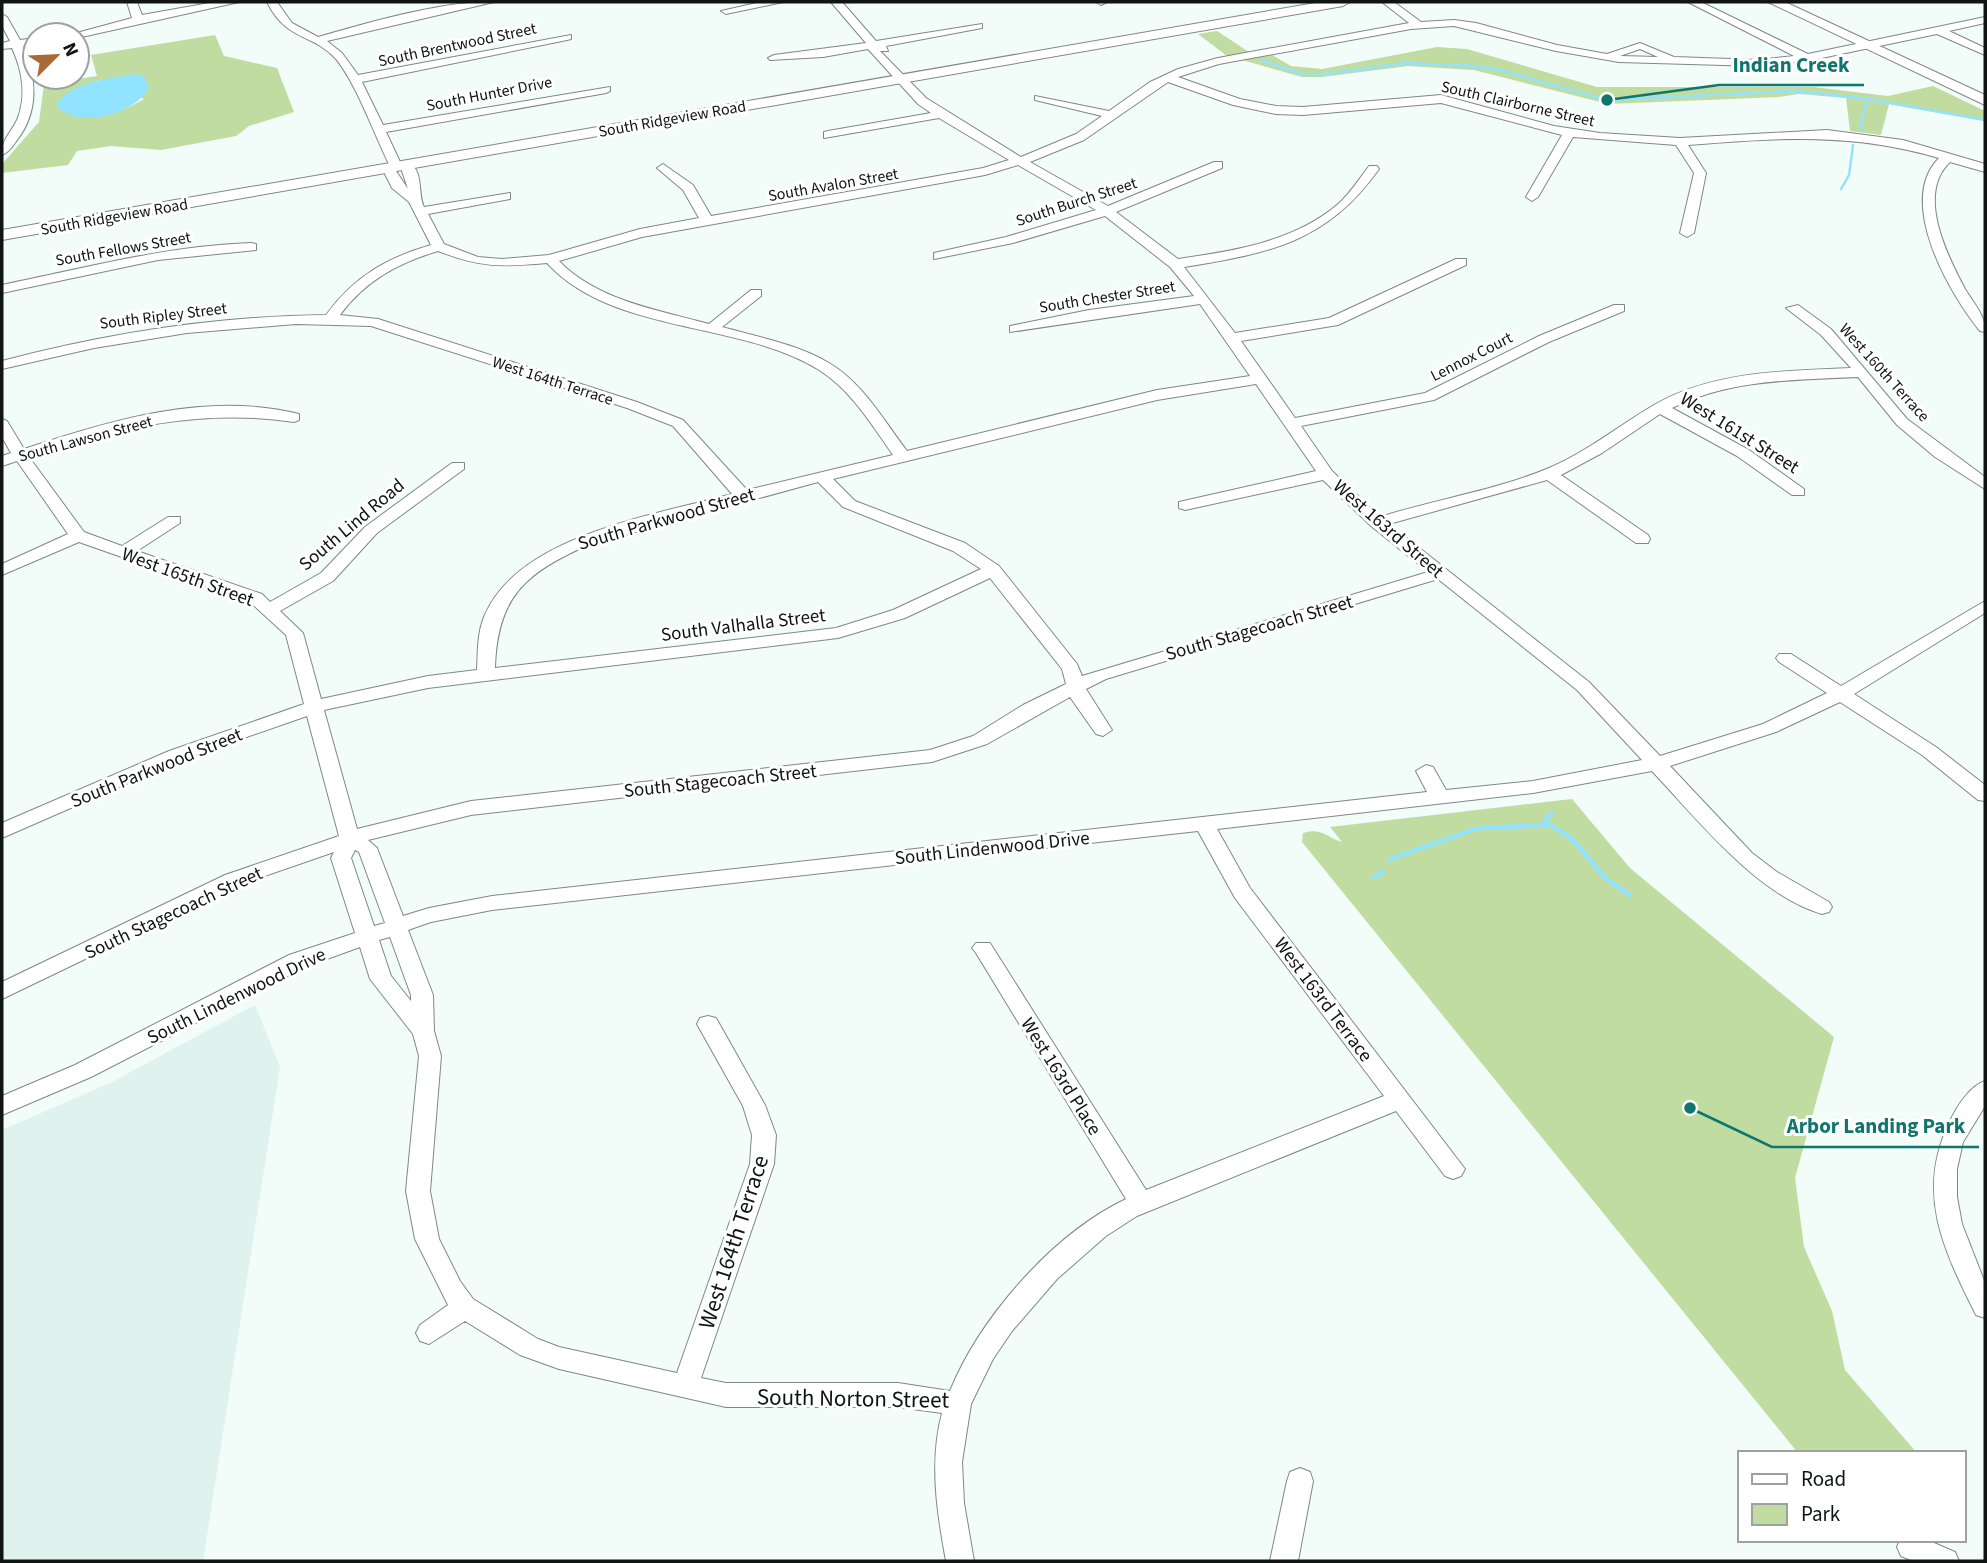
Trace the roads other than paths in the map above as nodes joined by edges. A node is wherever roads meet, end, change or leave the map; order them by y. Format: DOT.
graph roads {
  1 [pos="132,2"];
  2 [pos="234,2"];
  3 [pos="272,2"];
  4 [pos="489,2"];
  5 [pos="778,2"];
  6 [pos="836,2"];
  7 [pos="1343,2"];
  8 [pos="1387,2"];
  9 [pos="1693,2"];
  10 [pos="1775,2"];
  11 [pos="1790,2"];
  12 [pos="726,11"];
  13 [pos="2,17"];
  14 [pos="138,19"];
  15 [pos="1985,20"];
  16 [pos="1418,25"];
  17 [pos="978,26"];
  18 [pos="1938,30"];
  19 [pos="91,31"];
  20 [pos="568,37"];
  21 [pos="316,41"];
  22 [pos="21,43"];
  23 [pos="17,44"];
  24 [pos="874,45"];
  25 [pos="1870,45"];
  26 [pos="2,46"];
  27 [pos="1985,52"];
  28 [pos="774,58"];
  29 [pos="1807,58"];
  30 [pos="907,77"];
  31 [pos="1166,78"];
  32 [pos="353,80"];
  33 [pos="606,89"];
  34 [pos="1040,98"];
  35 [pos="1985,101"];
  36 [pos="943,114"];
  37 [pos="1113,115"];
  38 [pos="378,130"];
  39 [pos="1569,133"];
  40 [pos="828,135"];
  41 [pos="1680,142"];
  42 [pos="2,150"];
  43 [pos="1949,156"];
  44 [pos="1019,161"];
  45 [pos="1219,165"];
  46 [pos="397,167"];
  47 [pos="663,168"];
  48 [pos="1985,168"];
  49 [pos="1373,169"];
  50 [pos="505,196"];
  51 [pos="1532,197"];
  52 [pos="417,206"];
  53 [pos="1105,210"];
  54 [pos="708,223"];
  55 [pos="1687,233"];
  56 [pos="2,235"];
  57 [pos="251,247"];
  58 [pos="439,247"];
  59 [pos="939,256"];
  60 [pos="550,259"];
  61 [pos="1461,262"];
  62 [pos="1175,264"];
  63 [pos="2,289"];
  64 [pos="756,293"];
  65 [pos="1204,299"];
  66 [pos="1793,308"];
  67 [pos="1619,309"];
  68 [pos="332,317"];
  69 [pos="712,328"];
  70 [pos="1985,328"];
  71 [pos="1014,329"];
  72 [pos="1232,338"];
  73 [pos="2,365"];
  74 [pos="1862,372"];
  75 [pos="1258,379"];
  76 [pos="1660,408"];
  77 [pos="294,417"];
  78 [pos="2,424"];
  79 [pos="1289,424"];
  80 [pos="20,455"];
  81 [pos="903,457"];
  82 [pos="2,461"];
  83 [pos="458,466"];
  84 [pos="1326,474"];
  85 [pos="1549,474"];
  86 [pos="822,477"];
  87 [pos="1985,484"];
  88 [pos="1798,492"];
  89 [pos="743,495"];
  90 [pos="1185,505"];
  91 [pos="174,520"];
  92 [pos="1377,523"];
  93 [pos="78,536"];
  94 [pos="1642,539"];
  95 [pos="123,552"];
  96 [pos="2,570"];
  97 [pos="993,570"];
  98 [pos="1441,573"];
  99 [pos="269,610"];
  100 [pos="1982,612"];
  101 [pos="1785,658"];
  102 [pos="486,674"];
  103 [pos="1076,685"];
  104 [pos="1841,694"];
  105 [pos="316,706"];
  106 [pos="1104,730"];
  107 [pos="1656,763"];
  108 [pos="1426,771"];
  109 [pos="1985,795"];
  110 [pos="1440,797"];
  111 [pos="1204,824"];
  112 [pos="2,831"];
  113 [pos="350,839"];
  114 [pos="1822,907"];
  115 [pos="398,925"];
  116 [pos="367,935"];
  117 [pos="983,948"];
  118 [pos="2,991"];
  119 [pos="708,1024"];
  120 [pos="423,1031"];
  121 [pos="1985,1090"];
  122 [pos="1401,1099"];
  123 [pos="2,1105"];
  124 [pos="1453,1169"];
  125 [pos="1142,1204"];
  126 [pos="464,1307"];
  127 [pos="1985,1307"];
  128 [pos="429,1333"];
  129 [pos="685,1387"];
  130 [pos="958,1404"];
  131 [pos="1300,1481"];
  132 [pos="1911,1547"];
  133 [pos="960,1561"];
  134 [pos="1284,1561"];
  135 [pos="1945,1561"];
  1 -- 14 [label="street"];
  2 -- 14 [label="street"];
  3 -- 21 [label="street"];
  4 -- 21 [label="street"];
  5 -- 12 [label="street"];
  6 -- 24 [label="street, West 163rd Street"];
  7 -- 30 [label="main road, South Ridgeview Road"];
  8 -- 16 [label="street"];
  9 -- 29 [label="street"];
  10 -- 25 [label="main road"];
  11 -- 25 [label="main road"];
  13 -- 23 [label="street"];
  14 -- 19 [label="street"];
  15 -- 18 [label="street, South Avalon Street"];
  16 -- 29 [label="street, South Avalon Street"];
  16 -- 31 [label="street, South Avalon Street"];
  17 -- 24 [label="street"];
  18 -- 25 [label="street, South Avalon Street"];
  18 -- 27 [label="street"];
  20 -- 32 [label="street, South Brentwood Street"];
  21 -- 32 [label="street"];
  22 -- 23 [label="street"];
  23 -- 26 [label="street"];
  23 -- 42 [label="street"];
  24 -- 28 [label="street"];
  24 -- 30 [label="street, West 163rd Street"];
  25 -- 29 [label="street, South Avalon Street"];
  25 -- 35 [label="main road"];
  30 -- 36 [label="street, West 163rd Street"];
  30 -- 46 [label="main road, South Ridgeview Road"];
  31 -- 37 [label="street, South Avalon Street"];
  31 -- 39 [label="street, South Clairborne Street"];
  32 -- 38 [label="street"];
  33 -- 38 [label="street, South Hunter Drive"];
  34 -- 37 [label="street"];
  36 -- 40 [label="street"];
  36 -- 44 [label="street, West 163rd Street"];
  37 -- 44 [label="street, South Avalon Street"];
  38 -- 46 [label="street"];
  39 -- 41 [label="street, South Clairborne Street"];
  39 -- 51 [label="street"];
  41 -- 43 [label="street, South Clairborne Street"];
  41 -- 55 [label="street"];
  43 -- 48 [label="street, South Clairborne Street"];
  43 -- 70 [label="street"];
  44 -- 53 [label="street, West 163rd Street"];
  44 -- 54 [label="street, South Avalon Street"];
  45 -- 53 [label="street, South Burch Street"];
  46 -- 52 [label="street"];
  46 -- 56 [label="main road, South Ridgeview Road"];
  47 -- 54 [label="street"];
  49 -- 62 [label="street, South Chester Street"];
  50 -- 52 [label="street"];
  52 -- 58 [label="street"];
  53 -- 59 [label="street, South Burch Street"];
  53 -- 62 [label="street, West 163rd Street"];
  54 -- 60 [label="street, South Avalon Street"];
  57 -- 63 [label="street, South Fellows Street"];
  58 -- 60 [label="street, South Avalon Street"];
  58 -- 68 [label="street"];
  60 -- 69 [label="street"];
  61 -- 72 [label="street"];
  62 -- 65 [label="street, West 163rd Street"];
  64 -- 69 [label="street"];
  65 -- 71 [label="street, South Chester Street"];
  65 -- 72 [label="street, West 163rd Street"];
  66 -- 74 [label="street, West 160th Terrace"];
  67 -- 79 [label="street, Lennox Court"];
  68 -- 73 [label="street, South Ripley Street"];
  68 -- 89 [label="street, West 164th Terrace"];
  69 -- 81 [label="street"];
  72 -- 75 [label="street, West 163rd Street"];
  74 -- 76 [label="street"];
  74 -- 87 [label="street, West 160th Terrace"];
  75 -- 79 [label="street, West 163rd Street"];
  75 -- 81 [label="street, South Parkwood Street"];
  76 -- 85 [label="street"];
  76 -- 88 [label="street, West 161st Street"];
  77 -- 80 [label="street, South Lawson Street"];
  78 -- 80 [label="street"];
  79 -- 84 [label="street, West 163rd Street"];
  80 -- 82 [label="street, South Lawson Street"];
  80 -- 93 [label="street"];
  81 -- 86 [label="street, South Parkwood Street"];
  83 -- 99 [label="street, South Lind Road"];
  84 -- 90 [label="street"];
  84 -- 92 [label="street, West 163rd Street"];
  85 -- 92 [label="street"];
  85 -- 94 [label="street"];
  86 -- 89 [label="street, South Parkwood Street"];
  86 -- 97 [label="street"];
  89 -- 102 [label="street, South Parkwood Street"];
  91 -- 95 [label="street"];
  92 -- 98 [label="street, West 163rd Street"];
  93 -- 95 [label="street, West 165th Street"];
  93 -- 96 [label="street"];
  95 -- 99 [label="street, West 165th Street"];
  97 -- 102 [label="street, South Valhalla Street"];
  97 -- 103 [label="street"];
  98 -- 103 [label="street, South Stagecoach Street"];
  98 -- 107 [label="street, West 163rd Street"];
  99 -- 105 [label="street, West 165th Street"];
  100 -- 104 [label="street, South Lindenwood Drive"];
  101 -- 104 [label="street"];
  102 -- 105 [label="street, South Parkwood Street"];
  103 -- 106 [label="street"];
  103 -- 113 [label="street, South Stagecoach Street"];
  104 -- 107 [label="street, South Lindenwood Drive"];
  104 -- 109 [label="street"];
  105 -- 112 [label="street, South Parkwood Street"];
  105 -- 113 [label="street, West 165th Street"];
  107 -- 110 [label="street, South Lindenwood Drive"];
  107 -- 114 [label="street, West 163rd Street"];
  108 -- 110 [label="street"];
  110 -- 111 [label="street, South Lindenwood Drive"];
  111 -- 115 [label="street, South Lindenwood Drive"];
  111 -- 122 [label="street, West 163rd Terrace"];
  113 -- 115 [label="street, West 165th Street"];
  113 -- 116 [label="street, West 165th Street"];
  113 -- 118 [label="street, South Stagecoach Street"];
  115 -- 116 [label="street, South Lindenwood Drive"];
  115 -- 120 [label="street, West 165th Street"];
  116 -- 120 [label="street, West 165th Street"];
  116 -- 123 [label="street, South Lindenwood Drive"];
  117 -- 125 [label="street, West 163rd Place"];
  119 -- 129 [label="street, West 164th Terrace"];
  120 -- 126 [label="street, West 165th Street"];
  121 -- 127 [label="street"];
  122 -- 124 [label="street, West 163rd Terrace"];
  122 -- 125 [label="street, South Norton Street"];
  125 -- 130 [label="street, South Norton Street"];
  126 -- 128 [label="street"];
  126 -- 129 [label="street, South Norton Street"];
  129 -- 130 [label="street, South Norton Street"];
  130 -- 133 [label="street"];
  131 -- 134 [label="street"];
  132 -- 135 [label="street"];
}
